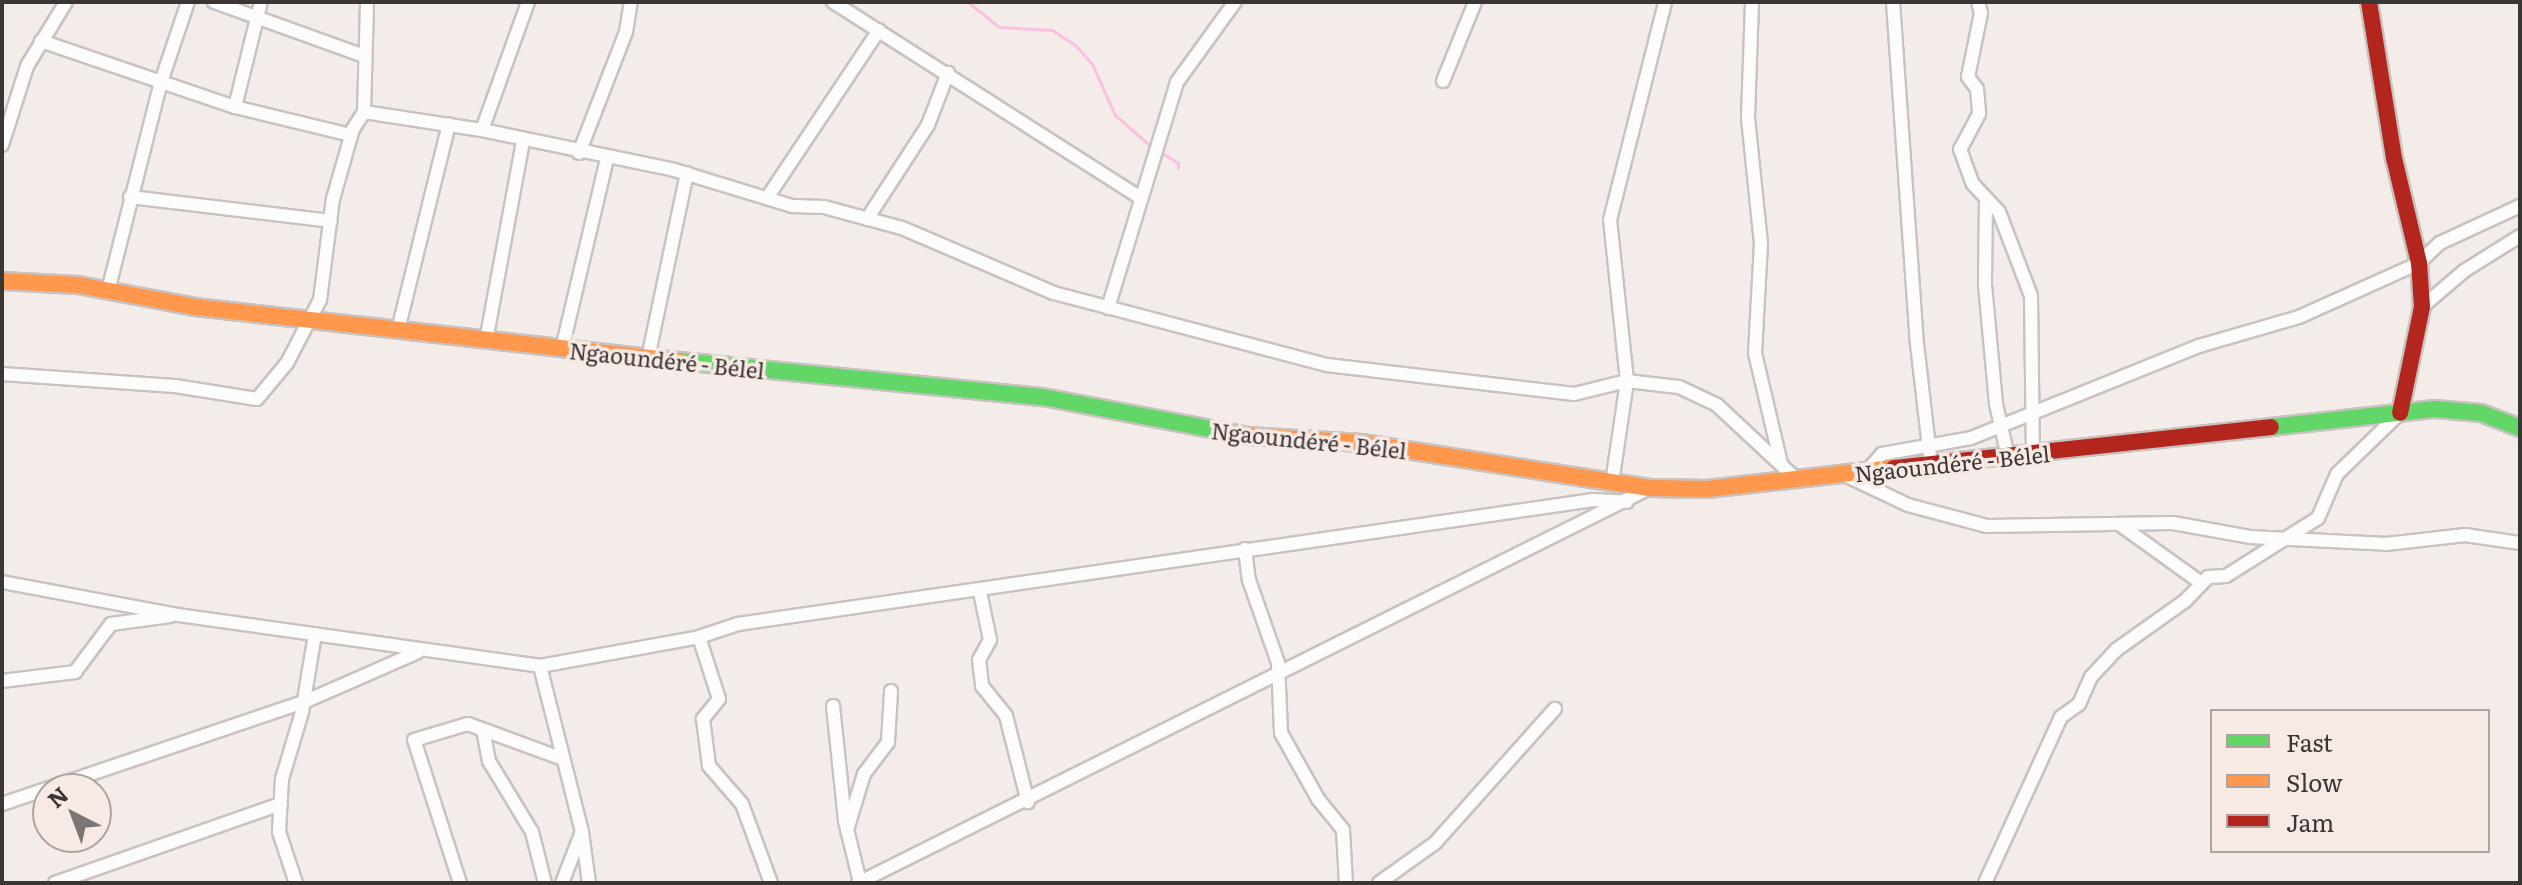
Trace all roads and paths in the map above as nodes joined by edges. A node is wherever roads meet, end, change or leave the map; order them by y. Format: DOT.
graph roads {
  1 [pos="66,2"];
  2 [pos="188,2"];
  3 [pos="214,2"];
  4 [pos="261,2"];
  5 [pos="367,2"];
  6 [pos="528,2"];
  7 [pos="631,2"];
  8 [pos="833,2"];
  9 [pos="1235,2"];
  10 [pos="1475,2"];
  11 [pos="1665,2"];
  12 [pos="1752,2"];
  13 [pos="1893,2"];
  14 [pos="1978,2"];
  15 [pos="2369,2"];
  16 [pos="256,17"];
  17 [pos="879,30"];
  18 [pos="41,41"];
  19 [pos="364,56"];
  20 [pos="948,73"];
  21 [pos="162,80"];
  22 [pos="1443,81"];
  23 [pos="235,107"];
  24 [pos="364,112"];
  25 [pos="449,124"];
  26 [pos="482,130"];
  27 [pos="351,135"];
  28 [pos="523,141"];
  29 [pos="2,145"];
  30 [pos="579,153"];
  31 [pos="607,158"];
  32 [pos="687,173"];
  33 [pos="769,195"];
  34 [pos="130,197"];
  35 [pos="1139,197"];
  36 [pos="1986,199"];
  37 [pos="2520,206"];
  38 [pos="867,219"];
  39 [pos="331,221"];
  40 [pos="2520,236"];
  41 [pos="2419,263"];
  42 [pos="2,281"];
  43 [pos="108,291"];
  44 [pos="2422,307"];
  45 [pos="1108,308"];
  46 [pos="309,319"];
  47 [pos="398,330"];
  48 [pos="486,341"];
  49 [pos="562,349"];
  50 [pos="648,358"];
  51 [pos="2,374"];
  52 [pos="1627,381"];
  53 [pos="2400,413"];
  54 [pos="2032,414"];
  55 [pos="2001,426"];
  56 [pos="2520,428"];
  57 [pos="1929,442"];
  58 [pos="2033,454"];
  59 [pos="2008,457"];
  60 [pos="1781,464"];
  61 [pos="1931,465"];
  62 [pos="1868,470"];
  63 [pos="1845,475"];
  64 [pos="1794,477"];
  65 [pos="1612,483"];
  66 [pos="1650,488"];
  67 [pos="1627,502"];
  68 [pos="2119,524"];
  69 [pos="2287,536"];
  70 [pos="2520,543"];
  71 [pos="1245,549"];
  72 [pos="2,582"];
  73 [pos="2201,583"];
  74 [pos="980,592"];
  75 [pos="178,615"];
  76 [pos="315,634"];
  77 [pos="699,637"];
  78 [pos="418,652"];
  79 [pos="540,666"];
  80 [pos="1279,676"];
  81 [pos="2,681"];
  82 [pos="891,691"];
  83 [pos="304,702"];
  84 [pos="833,706"];
  85 [pos="1555,709"];
  86 [pos="483,730"];
  87 [pos="563,759"];
  88 [pos="1028,802"];
  89 [pos="2,804"];
  90 [pos="281,804"];
  91 [pos="847,830"];
  92 [pos="582,832"];
  93 [pos="859,882"];
  94 [pos="55,883"];
  95 [pos="296,883"];
  96 [pos="460,883"];
  97 [pos="545,883"];
  98 [pos="562,883"];
  99 [pos="589,883"];
  100 [pos="771,883"];
  101 [pos="1346,883"];
  102 [pos="1379,883"];
  103 [pos="1985,883"];
  1 -- 18 [label="street"];
  2 -- 21 [label="street"];
  3 -- 16 [label="street"];
  4 -- 16 [label="street"];
  5 -- 19 [label="street"];
  6 -- 26 [label="street"];
  7 -- 30 [label="street"];
  8 -- 17 [label="street"];
  9 -- 35 [label="street"];
  10 -- 22 [label="street"];
  11 -- 52 [label="street"];
  12 -- 60 [label="street"];
  13 -- 57 [label="street"];
  14 -- 36 [label="street"];
  15 -- 41 [label="main road"];
  16 -- 19 [label="street"];
  16 -- 23 [label="street"];
  17 -- 20 [label="street"];
  17 -- 33 [label="street"];
  18 -- 21 [label="street"];
  18 -- 29 [label="street"];
  19 -- 24 [label="street"];
  20 -- 35 [label="street"];
  20 -- 38 [label="street"];
  21 -- 23 [label="street"];
  21 -- 34 [label="street"];
  23 -- 27 [label="street"];
  24 -- 25 [label="street"];
  24 -- 27 [label="street"];
  25 -- 26 [label="street"];
  25 -- 47 [label="street"];
  26 -- 28 [label="street"];
  27 -- 39 [label="street"];
  28 -- 30 [label="street"];
  28 -- 48 [label="street"];
  30 -- 31 [label="street"];
  31 -- 32 [label="street"];
  31 -- 49 [label="street"];
  32 -- 33 [label="street"];
  32 -- 50 [label="street"];
  33 -- 38 [label="street"];
  34 -- 39 [label="street"];
  34 -- 43 [label="street"];
  35 -- 45 [label="street"];
  36 -- 54 [label="street"];
  36 -- 55 [label="street"];
  37 -- 41 [label="street"];
  38 -- 45 [label="street"];
  39 -- 46 [label="street"];
  40 -- 44 [label="street"];
  41 -- 44 [label="main road"];
  41 -- 54 [label="street"];
  42 -- 43 [label="main road, Ngaoundéré - Bélel"];
  43 -- 46 [label="main road, Ngaoundéré - Bélel"];
  44 -- 53 [label="main road"];
  45 -- 52 [label="street"];
  46 -- 47 [label="main road, Ngaoundéré - Bélel"];
  46 -- 51 [label="street"];
  47 -- 48 [label="main road, Ngaoundéré - Bélel"];
  48 -- 49 [label="main road, Ngaoundéré - Bélel"];
  49 -- 50 [label="main road, Ngaoundéré - Bélel"];
  50 -- 65 [label="main road, Ngaoundéré - Bélel"];
  52 -- 60 [label="street"];
  52 -- 65 [label="street"];
  53 -- 56 [label="main road, Ngaoundéré - Bélel"];
  53 -- 58 [label="main road, Ngaoundéré - Bélel"];
  53 -- 69 [label="street"];
  54 -- 55 [label="street"];
  54 -- 58 [label="street"];
  55 -- 57 [label="street"];
  55 -- 59 [label="street"];
  57 -- 61 [label="street"];
  57 -- 62 [label="street"];
  58 -- 59 [label="main road, Ngaoundéré - Bélel"];
  59 -- 61 [label="main road, Ngaoundéré - Bélel"];
  60 -- 64 [label="street"];
  61 -- 62 [label="main road, Ngaoundéré - Bélel"];
  62 -- 63 [label="main road, Ngaoundéré - Bélel"];
  63 -- 64 [label="main road, Ngaoundéré - Bélel"];
  63 -- 68 [label="street"];
  64 -- 66 [label="main road, Ngaoundéré - Bélel"];
  65 -- 66 [label="main road, Ngaoundéré - Bélel"];
  66 -- 67 [label="street"];
  67 -- 71 [label="street"];
  67 -- 80 [label="street"];
  68 -- 69 [label="street"];
  68 -- 73 [label="street"];
  69 -- 70 [label="street"];
  69 -- 73 [label="street"];
  71 -- 74 [label="street"];
  71 -- 80 [label="street"];
  72 -- 75 [label="street"];
  73 -- 103 [label="street"];
  74 -- 77 [label="street"];
  74 -- 88 [label="street"];
  75 -- 76 [label="street"];
  75 -- 81 [label="street"];
  76 -- 78 [label="street"];
  76 -- 83 [label="street"];
  77 -- 79 [label="street"];
  77 -- 100 [label="street"];
  78 -- 79 [label="street"];
  78 -- 83 [label="street"];
  79 -- 87 [label="street"];
  80 -- 88 [label="street"];
  80 -- 101 [label="street"];
  82 -- 91 [label="street"];
  83 -- 89 [label="street"];
  83 -- 90 [label="street"];
  84 -- 91 [label="street"];
  85 -- 102 [label="street"];
  86 -- 87 [label="street"];
  86 -- 96 [label="street"];
  86 -- 97 [label="street"];
  87 -- 92 [label="street"];
  88 -- 93 [label="street"];
  90 -- 94 [label="street"];
  90 -- 95 [label="street"];
  91 -- 93 [label="street"];
  92 -- 98 [label="street"];
  92 -- 99 [label="street"];
}
